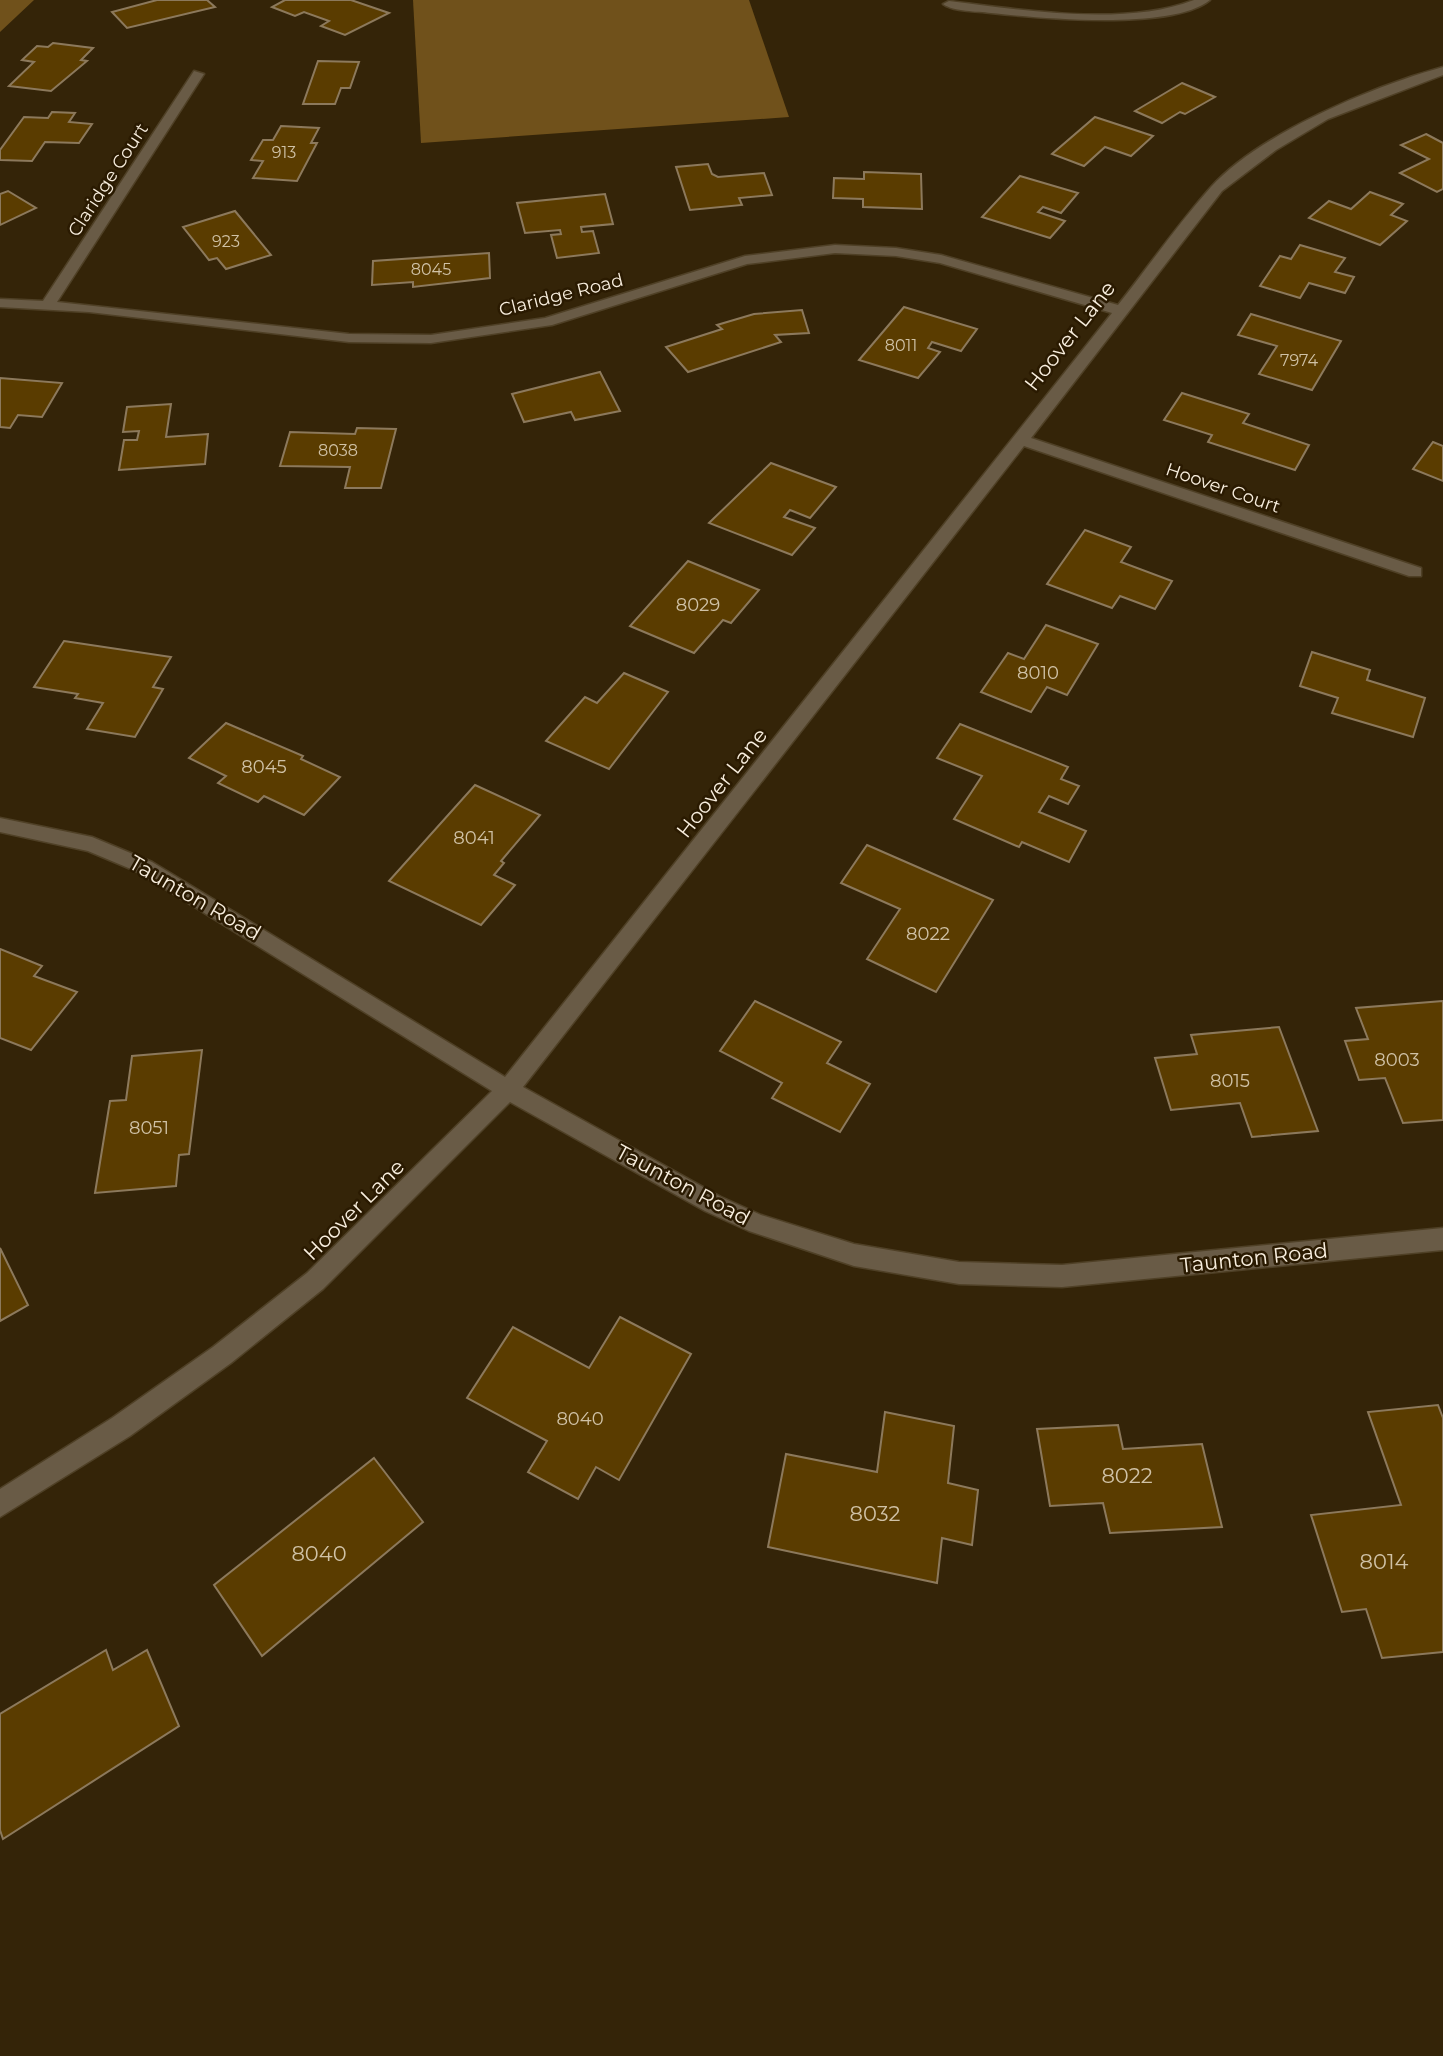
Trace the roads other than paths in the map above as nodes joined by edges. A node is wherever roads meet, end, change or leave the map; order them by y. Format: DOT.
graph roads {
  1 [pos="1204,0"];
  2 [pos="949,4"];
  3 [pos="1443,71"];
  4 [pos="198,74"];
  5 [pos="0,303"];
  6 [pos="48,305"];
  7 [pos="1119,310"];
  8 [pos="1019,439"];
  9 [pos="1415,572"];
  10 [pos="0,825"];
  11 [pos="508,1090"];
  12 [pos="1443,1239"];
  13 [pos="0,1504"];
  1 -- 2 [label="street"];
  3 -- 7 [label="street, Hoover Lane"];
  4 -- 6 [label="street, Claridge Court"];
  5 -- 6 [label="street, Claridge Road"];
  6 -- 7 [label="street, Claridge Road"];
  7 -- 8 [label="street, Hoover Lane"];
  8 -- 9 [label="street, Hoover Court"];
  8 -- 11 [label="street, Hoover Lane"];
  10 -- 11 [label="street, Taunton Road"];
  11 -- 12 [label="street, Taunton Road"];
  11 -- 13 [label="street, Hoover Lane"];
}
